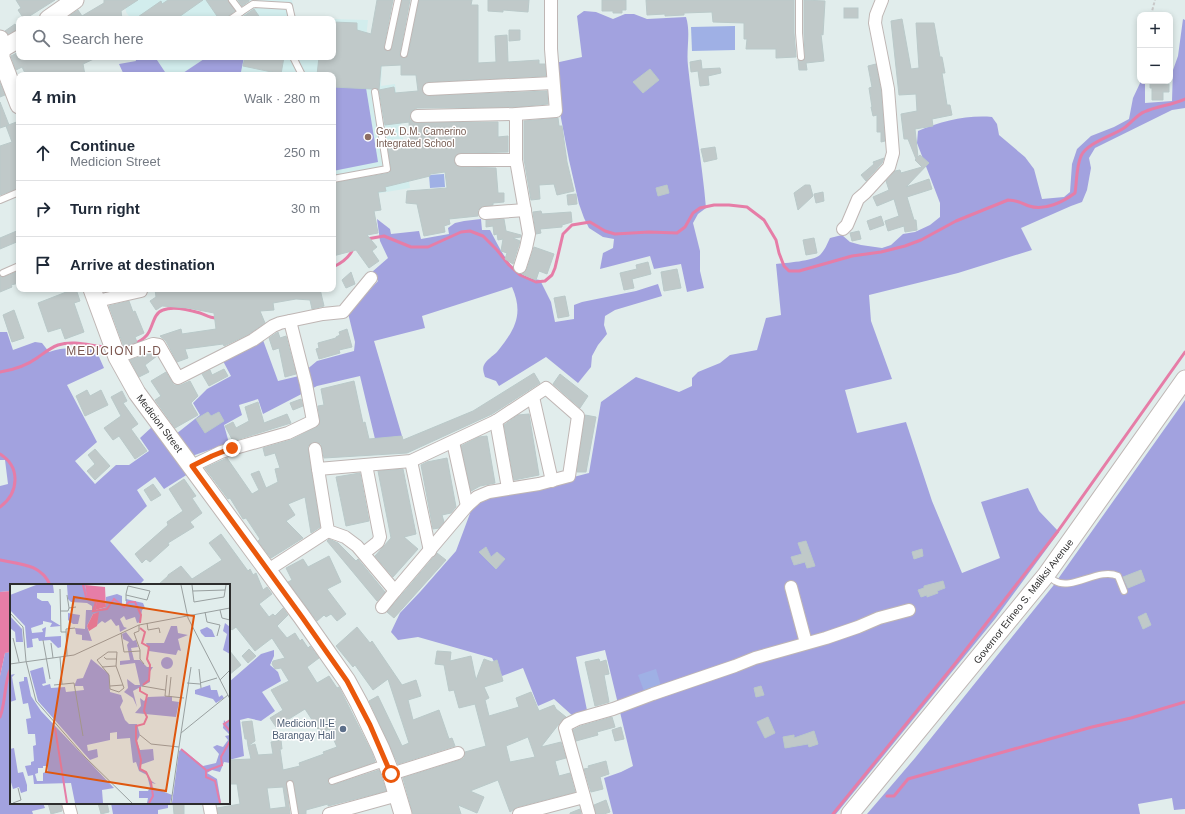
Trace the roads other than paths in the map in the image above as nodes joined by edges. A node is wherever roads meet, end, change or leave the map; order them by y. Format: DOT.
graph roads {
  1 [pos="75,0"];
  2 [pos="232,0"];
  3 [pos="398,0"];
  4 [pos="415,0"];
  5 [pos="551,0"];
  6 [pos="799,0"];
  7 [pos="882,0"];
  8 [pos="241,12"];
  9 [pos="52,16"];
  10 [pos="235,16"];
  11 [pos="291,16"];
  12 [pos="16,40"];
  13 [pos="0,46"];
  14 [pos="388,47"];
  15 [pos="404,54"];
  16 [pos="801,57"];
  17 [pos="294,60"];
  18 [pos="300,72"];
  19 [pos="553,83"];
  20 [pos="429,89"];
  21 [pos="375,92"];
  22 [pos="16,97"];
  23 [pos="516,114"];
  24 [pos="417,116"];
  25 [pos="461,160"];
  26 [pos="516,160"];
  27 [pos="336,178"];
  28 [pos="16,193"];
  29 [pos="0,200"];
  30 [pos="525,210"];
  31 [pos="485,213"];
  32 [pos="843,229"];
  33 [pos="16,267"];
  34 [pos="520,267"];
  35 [pos="3,273"];
  36 [pos="371,278"];
  37 [pos="130,292"];
  38 [pos="95,295"];
  39 [pos="290,321"];
  40 [pos="113,349"];
  41 [pos="1185,379"];
  42 [pos="533,397"];
  43 [pos="496,421"];
  44 [pos="453,442"];
  45 [pos="314,449"];
  46 [pos="411,460"];
  47 [pos="366,465"];
  48 [pos="192,466"];
  49 [pos="318,469"];
  50 [pos="552,480"];
  51 [pos="508,488"];
  52 [pos="467,506"];
  53 [pos="328,531"];
  54 [pos="430,551"];
  55 [pos="364,553"];
  56 [pos="268,570"];
  57 [pos="1046,574"];
  58 [pos="791,587"];
  59 [pos="395,591"];
  60 [pos="1124,591"];
  61 [pos="382,607"];
  62 [pos="909,610"];
  63 [pos="806,643"];
  64 [pos="458,753"];
  65 [pos="389,768"];
  66 [pos="332,781"];
  67 [pos="290,784"];
  68 [pos="398,795"];
  69 [pos="584,797"];
  70 [pos="68,804"];
  71 [pos="209,804"];
  72 [pos="71,814"];
  73 [pos="211,814"];
  74 [pos="295,814"];
  75 [pos="329,814"];
  76 [pos="403,814"];
  77 [pos="519,814"];
  78 [pos="589,814"];
  79 [pos="850,814"];
  1 -- 9 [label="street"];
  2 -- 8 [label="lane"];
  3 -- 14 [label="lane"];
  4 -- 15 [label="lane"];
  5 -- 19 [label="street"];
  6 -- 16 [label="lane"];
  7 -- 32 [label="street"];
  8 -- 10 [label="lane"];
  8 -- 11 [label="lane"];
  12 -- 13 [label="street"];
  13 -- 22 [label="street"];
  17 -- 18 [label="lane"];
  19 -- 20 [label="street"];
  19 -- 23 [label="street"];
  21 -- 27 [label="lane"];
  23 -- 24 [label="street"];
  23 -- 26 [label="street"];
  25 -- 26 [label="street"];
  26 -- 30 [label="street"];
  28 -- 29 [label="lane"];
  30 -- 31 [label="street"];
  30 -- 34 [label="street"];
  33 -- 35 [label="lane"];
  36 -- 39 [label="street"];
  37 -- 38 [label="street"];
  38 -- 40 [label="street, Medicion Street"];
  39 -- 40 [label="street"];
  39 -- 48 [label="street"];
  40 -- 48 [label="street, Medicion Street"];
  41 -- 57 [label="street, Governor Erineo S. Maliksi Avenue"];
  42 -- 43 [label="street"];
  42 -- 50 [label="street"];
  42 -- 50 [label="street"];
  43 -- 44 [label="street"];
  43 -- 51 [label="street"];
  44 -- 46 [label="street"];
  44 -- 52 [label="street"];
  45 -- 49 [label="street"];
  46 -- 47 [label="street"];
  46 -- 54 [label="street"];
  47 -- 49 [label="street"];
  47 -- 55 [label="street"];
  48 -- 56 [label="street, Medicion Street"];
  49 -- 53 [label="street"];
  50 -- 51 [label="street"];
  51 -- 52 [label="street"];
  52 -- 54 [label="street"];
  53 -- 55 [label="street"];
  53 -- 56 [label="street"];
  54 -- 59 [label="street"];
  55 -- 59 [label="street"];
  56 -- 65 [label="street, Medicion Street"];
  57 -- 60 [label="lane"];
  57 -- 79 [label="street, Governor Erineo S. Maliksi Avenue"];
  58 -- 63 [label="street"];
  59 -- 61 [label="street"];
  62 -- 63 [label="street"];
  63 -- 69 [label="street"];
  64 -- 65 [label="street"];
  65 -- 66 [label="lane"];
  65 -- 68 [label="street, Medicion Street"];
  67 -- 74 [label="lane"];
  68 -- 75 [label="street"];
  68 -- 76 [label="street, Medicion Street"];
  69 -- 77 [label="street"];
  69 -- 78 [label="street"];
  70 -- 72 [label="street"];
  71 -- 73 [label="street"];
}
